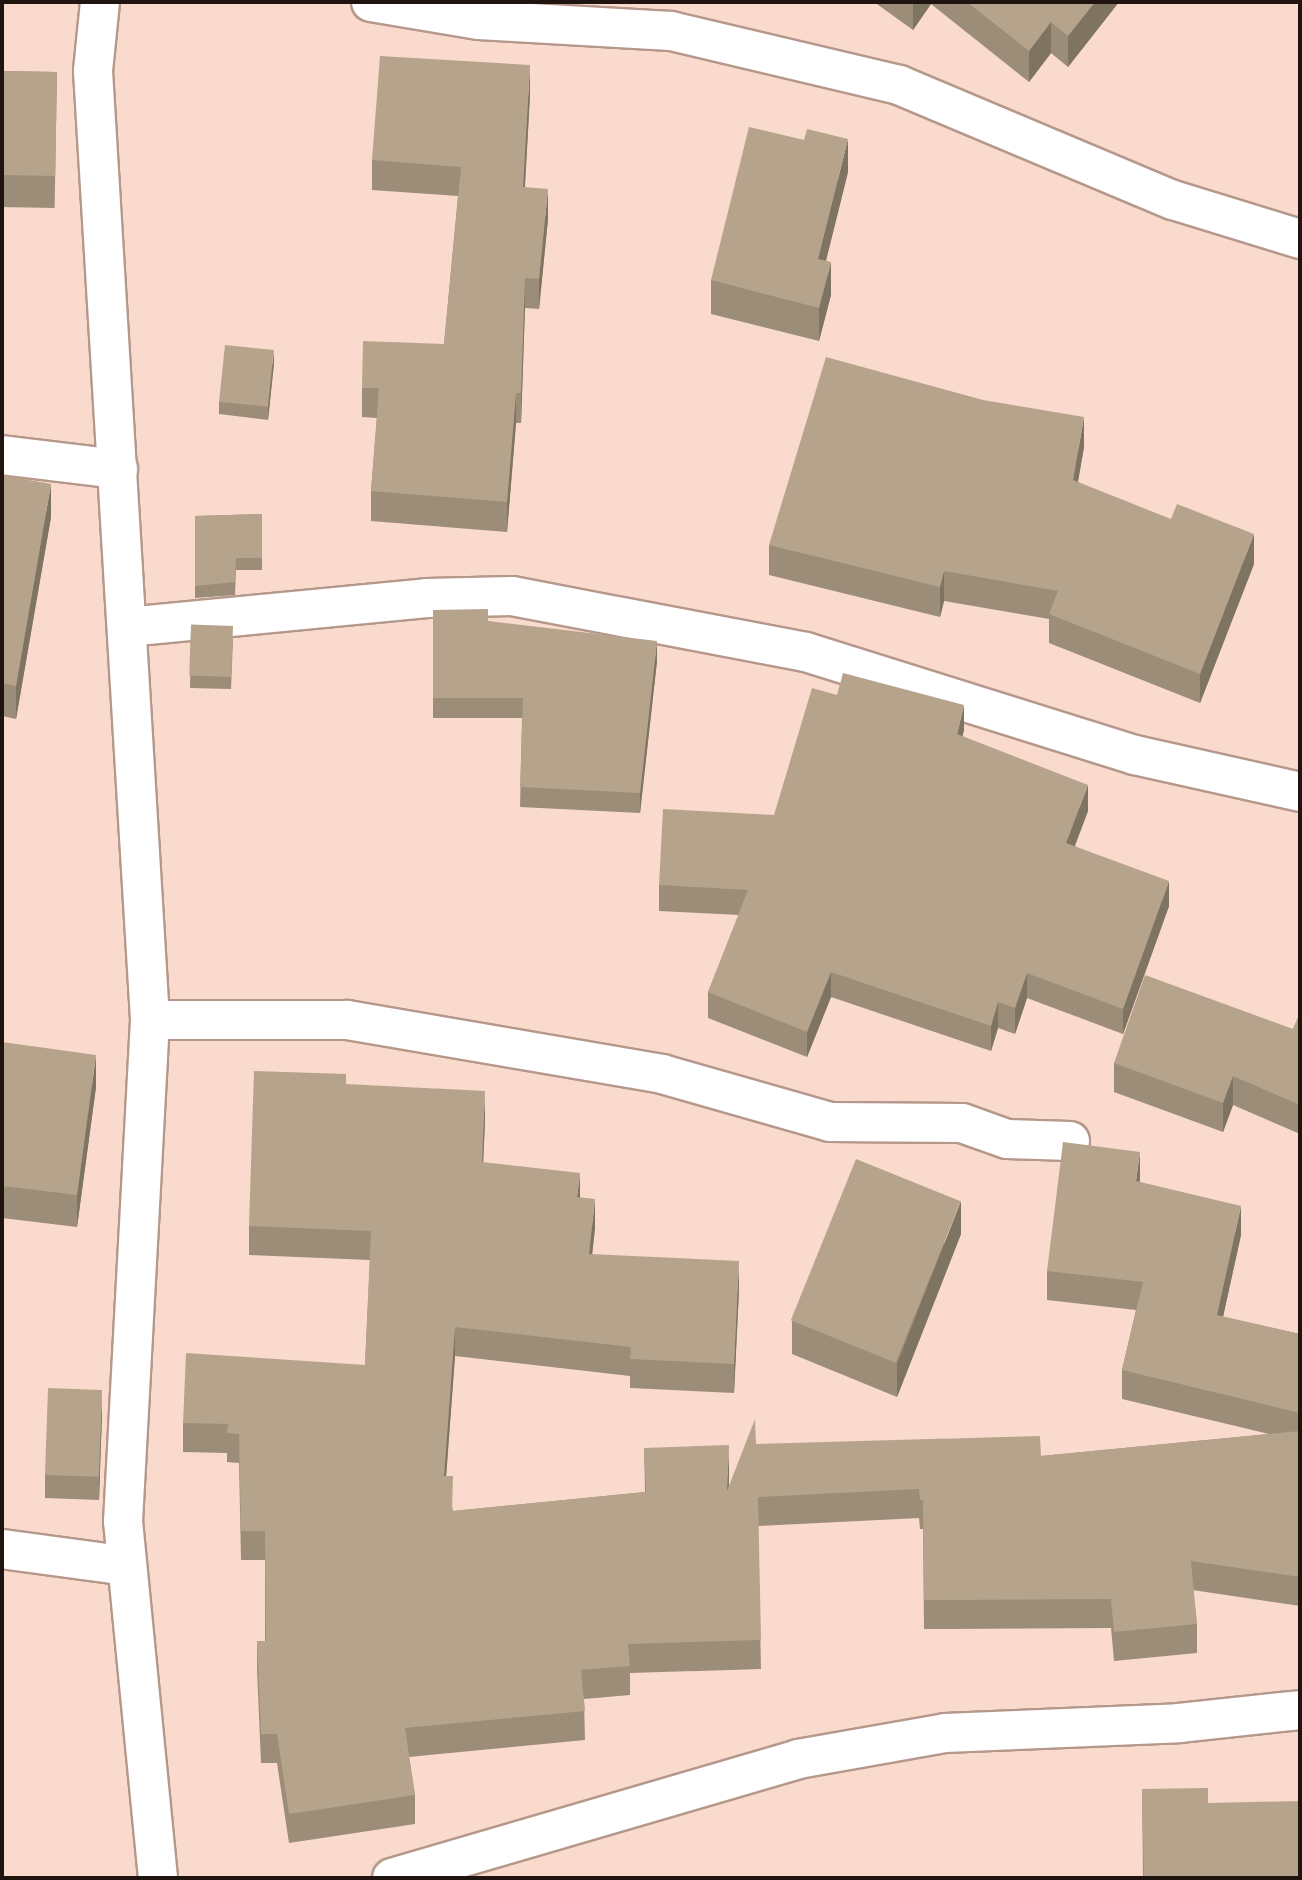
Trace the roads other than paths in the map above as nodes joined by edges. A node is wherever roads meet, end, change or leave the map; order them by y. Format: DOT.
graph roads {
  1 [pos="100,2"];
  2 [pos="371,2"];
  3 [pos="1300,239"];
  4 [pos="2,455"];
  5 [pos="118,469"];
  6 [pos="127,627"];
  7 [pos="1300,792"];
  8 [pos="150,1020"];
  9 [pos="1070,1141"];
  10 [pos="2,1549"];
  11 [pos="127,1566"];
  12 [pos="1300,1710"];
  13 [pos="158,1878"];
  14 [pos="392,1878"];
  1 -- 5 [label="street"];
  2 -- 3 [label="street"];
  4 -- 5 [label="street"];
  5 -- 6 [label="street"];
  6 -- 7 [label="street"];
  6 -- 8 [label="street"];
  8 -- 9 [label="street"];
  8 -- 11 [label="street"];
  10 -- 11 [label="street"];
  11 -- 13 [label="street"];
  12 -- 14 [label="street"];
}
